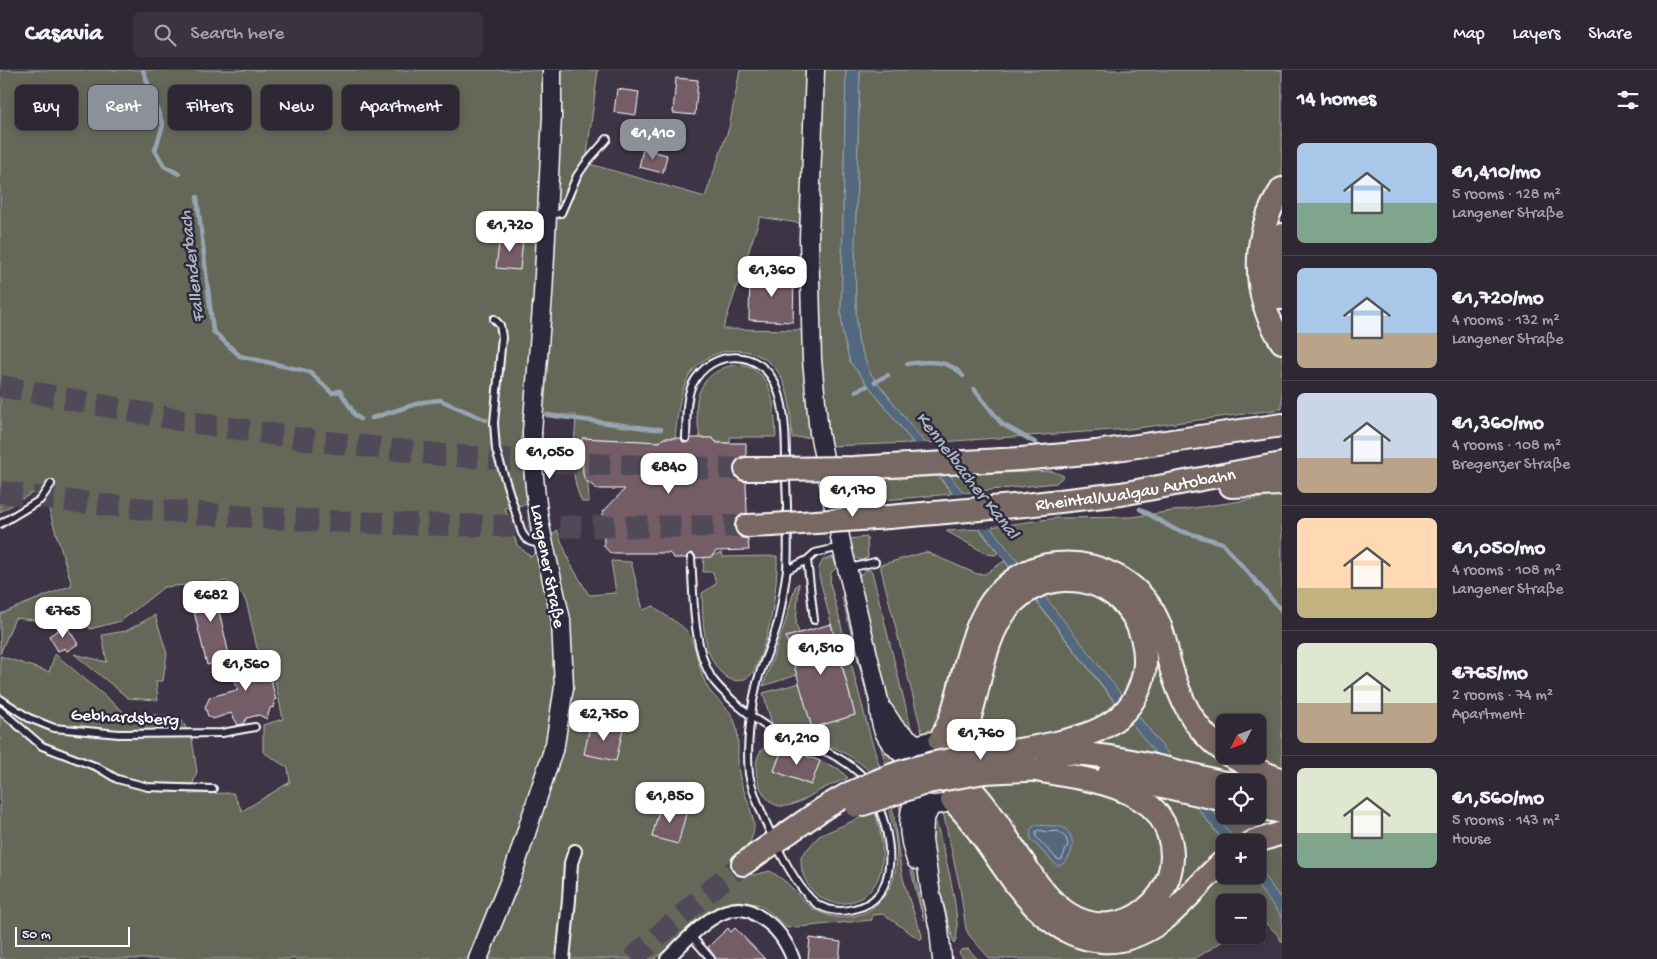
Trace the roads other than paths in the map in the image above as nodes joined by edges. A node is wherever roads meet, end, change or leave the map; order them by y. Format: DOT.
graph roads {
  1 [pos="552,70"];
  2 [pos="815,70"];
  3 [pos="607,139"];
  4 [pos="1282,189"];
  5 [pos="547,215"];
  6 [pos="1282,235"];
  7 [pos="1282,298"];
  8 [pos="494,319"];
  9 [pos="1282,342"];
  10 [pos="1282,425"];
  11 [pos="686,438"];
  12 [pos="1282,464"];
  13 [pos="746,470"];
  14 [pos="51,484"];
  15 [pos="1282,484"];
  16 [pos="1120,494"];
  17 [pos="0,524"];
  18 [pos="747,526"];
  19 [pos="542,537"];
  20 [pos="842,547"];
  21 [pos="692,558"];
  22 [pos="807,560"];
  23 [pos="875,562"];
  24 [pos="847,569"];
  25 [pos="787,570"];
  26 [pos="1039,576"];
  27 [pos="814,620"];
  28 [pos="0,699"];
  29 [pos="0,710"];
  30 [pos="751,716"];
  31 [pos="255,727"];
  32 [pos="1216,744"];
  33 [pos="948,746"];
  34 [pos="912,752"];
  35 [pos="988,760"];
  36 [pos="1246,764"];
  37 [pos="1031,769"];
  38 [pos="1282,780"];
  39 [pos="213,788"];
  40 [pos="1216,789"];
  41 [pos="1216,790"];
  42 [pos="1266,791"];
  43 [pos="1282,792"];
  44 [pos="950,796"];
  45 [pos="915,799"];
  46 [pos="1266,809"];
  47 [pos="1282,812"];
  48 [pos="1282,833"];
  49 [pos="784,836"];
  50 [pos="1266,838"];
  51 [pos="575,851"];
  52 [pos="743,864"];
  53 [pos="1216,868"];
  54 [pos="931,895"];
  55 [pos="691,936"];
  56 [pos="478,959"];
  57 [pos="563,959"];
  58 [pos="667,959"];
  59 [pos="711,959"];
  60 [pos="793,959"];
  61 [pos="942,959"];
  1 -- 5 [label="main road, Langener Straße"];
  2 -- 20 [label="main road"];
  3 -- 5 [label="lane"];
  4 -- 9 [label="highway"];
  5 -- 19 [label="main road, Langener Straße, bridge"];
  6 -- 7 [label="highway"];
  8 -- 19 [label="lane"];
  10 -- 13 [label="highway, bridge"];
  11 -- 25 [label="lane"];
  12 -- 16 [label="highway, Rheintal/Walgau Autobahn"];
  14 -- 17 [label="lane"];
  15 -- 16 [label="highway"];
  16 -- 18 [label="highway, Rheintal/Walgau Autobahn, bridge"];
  19 -- 56 [label="main road, Langener Straße"];
  20 -- 22 [label="lane"];
  20 -- 24 [label="main road"];
  21 -- 30 [label="lane"];
  22 -- 25 [label="lane"];
  22 -- 27 [label="lane"];
  23 -- 24 [label="lane"];
  24 -- 34 [label="main road"];
  25 -- 30 [label="lane"];
  26 -- 32 [label="highway"];
  26 -- 33 [label="highway"];
  26 -- 35 [label="highway"];
  28 -- 31 [label="lane, Gebhardsberg"];
  29 -- 39 [label="lane"];
  30 -- 49 [label="lane"];
  30 -- 49 [label="lane"];
  33 -- 34 [label="main road"];
  33 -- 44 [label="main road"];
  34 -- 45 [label="main road"];
  35 -- 37 [label="highway"];
  35 -- 40 [label="highway"];
  35 -- 49 [label="highway, bridge"];
  36 -- 38 [label="highway"];
  37 -- 41 [label="highway"];
  37 -- 44 [label="highway"];
  42 -- 43 [label="highway"];
  44 -- 45 [label="main road"];
  44 -- 53 [label="highway"];
  44 -- 54 [label="main road"];
  45 -- 54 [label="main road"];
  46 -- 47 [label="highway"];
  48 -- 50 [label="highway"];
  49 -- 52 [label="highway"];
  51 -- 57 [label="street"];
  54 -- 61 [label="main road"];
  55 -- 58 [label="street"];
  55 -- 59 [label="lane"];
  55 -- 60 [label="street"];
}
